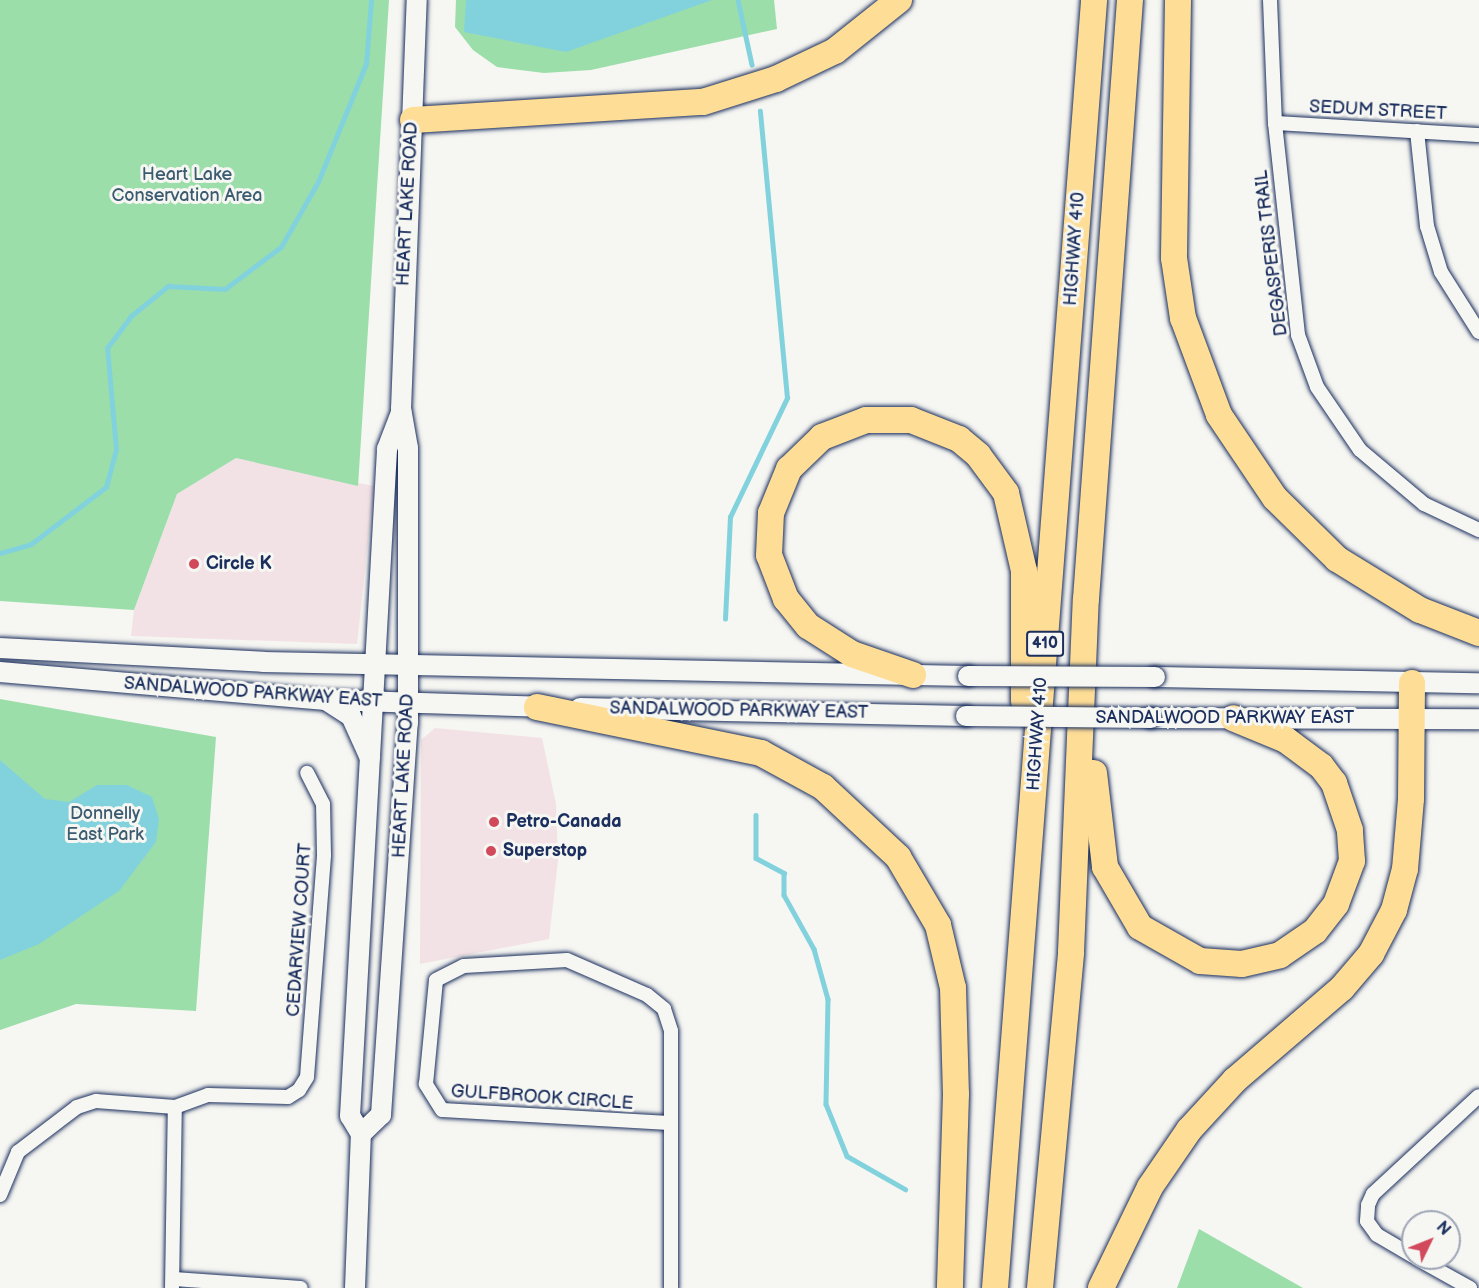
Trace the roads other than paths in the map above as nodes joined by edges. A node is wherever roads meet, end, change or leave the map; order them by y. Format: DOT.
graph roads {
  1 [pos="417,0"];
  2 [pos="899,0"];
  3 [pos="1095,0"];
  4 [pos="1130,0"];
  5 [pos="1178,0"];
  6 [pos="1270,0"];
  7 [pos="412,120"];
  8 [pos="1275,123"];
  9 [pos="1417,131"];
  10 [pos="1479,135"];
  11 [pos="1479,332"];
  12 [pos="401,409"];
  13 [pos="1479,530"];
  14 [pos="1086,599"];
  15 [pos="1479,633"];
  16 [pos="0,648"];
  17 [pos="201,657"];
  18 [pos="378,664"];
  19 [pos="408,664"];
  20 [pos="0,672"];
  21 [pos="913,675"];
  22 [pos="1412,683"];
  23 [pos="1479,683"];
  24 [pos="172,689"];
  25 [pos="326,700"];
  26 [pos="377,702"];
  27 [pos="409,702"];
  28 [pos="537,707"];
  29 [pos="1233,718"];
  30 [pos="1411,718"];
  31 [pos="1479,719"];
  32 [pos="371,759"];
  33 [pos="1036,764"];
  34 [pos="307,773"];
  35 [pos="1479,1096"];
  36 [pos="175,1107"];
  37 [pos="669,1123"];
  38 [pos="361,1134"];
  39 [pos="0,1196"];
  40 [pos="1401,1249"];
  41 [pos="1438,1270"];
  42 [pos="173,1283"];
  43 [pos="301,1288"];
  44 [pos="355,1288"];
  45 [pos="671,1288"];
  46 [pos="950,1288"];
  47 [pos="995,1288"];
  48 [pos="1040,1288"];
  49 [pos="1101,1288"];
  50 [pos="1470,1288"];
  1 -- 7 [label="main road, HEART LAKE ROAD"];
  2 -- 7 [label="highway"];
  3 -- 33 [label="highway, HIGHWAY 410 / 410"];
  4 -- 14 [label="highway, HIGHWAY 410 / 410"];
  5 -- 15 [label="highway"];
  6 -- 8 [label="street, DEGASPERIS TRAIL"];
  7 -- 12 [label="main road, HEART LAKE ROAD"];
  8 -- 9 [label="street, SEDUM STREET"];
  8 -- 13 [label="street, DEGASPERIS TRAIL"];
  9 -- 10 [label="street, SEDUM STREET"];
  9 -- 11 [label="street"];
  12 -- 18 [label="main road, HEART LAKE ROAD"];
  12 -- 19 [label="main road, HEART LAKE ROAD"];
  14 -- 29 [label="highway"];
  14 -- 48 [label="highway, HIGHWAY 410 / 410"];
  16 -- 17 [label="main road, SANDALWOOD PARKWAY EAST"];
  17 -- 18 [label="main road, SANDALWOOD PARKWAY EAST"];
  17 -- 24 [label="main road"];
  18 -- 19 [label="main road, SANDALWOOD PARKWAY EAST"];
  18 -- 26 [label="main road, HEART LAKE ROAD"];
  19 -- 21 [label="main road, SANDALWOOD PARKWAY EAST"];
  19 -- 27 [label="main road, HEART LAKE ROAD"];
  20 -- 24 [label="main road, SANDALWOOD PARKWAY EAST"];
  21 -- 22 [label="main road, SANDALWOOD PARKWAY EAST, bridge"];
  21 -- 33 [label="highway"];
  22 -- 23 [label="main road, SANDALWOOD PARKWAY EAST"];
  22 -- 30 [label="highway"];
  24 -- 25 [label="main road, SANDALWOOD PARKWAY EAST"];
  25 -- 26 [label="main road, SANDALWOOD PARKWAY EAST"];
  25 -- 32 [label="main road"];
  26 -- 27 [label="main road, SANDALWOOD PARKWAY EAST"];
  26 -- 32 [label="main road, HEART LAKE ROAD"];
  27 -- 28 [label="main road, SANDALWOOD PARKWAY EAST"];
  27 -- 38 [label="main road, HEART LAKE ROAD"];
  28 -- 29 [label="main road, SANDALWOOD PARKWAY EAST, bridge"];
  28 -- 46 [label="highway"];
  29 -- 30 [label="main road, SANDALWOOD PARKWAY EAST"];
  30 -- 31 [label="main road, SANDALWOOD PARKWAY EAST"];
  30 -- 49 [label="highway"];
  32 -- 38 [label="main road, HEART LAKE ROAD"];
  33 -- 47 [label="highway, HIGHWAY 410 / 410"];
  34 -- 36 [label="street, CEDARVIEW COURT"];
  35 -- 40 [label="street"];
  36 -- 39 [label="street"];
  36 -- 42 [label="street"];
  37 -- 37 [label="street, GULFBROOK CIRCLE"];
  37 -- 45 [label="street, GULFBROOK CIRCLE"];
  38 -- 44 [label="main road, HEART LAKE ROAD"];
  41 -- 50 [label="street"];
  42 -- 43 [label="street"];
}
